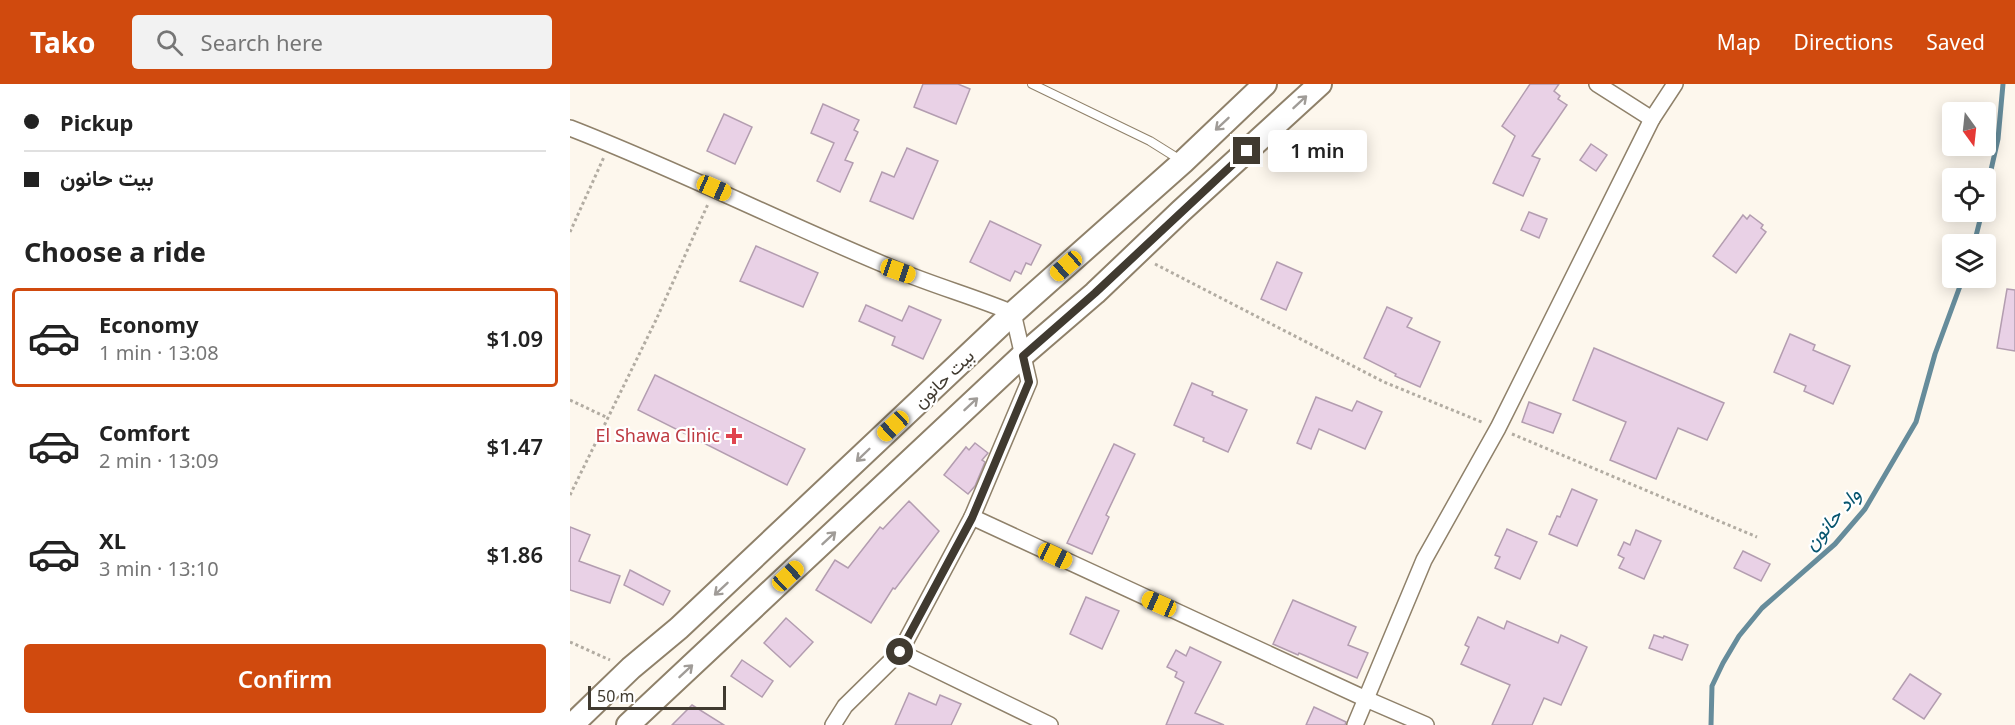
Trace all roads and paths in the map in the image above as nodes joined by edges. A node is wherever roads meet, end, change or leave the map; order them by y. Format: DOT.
graph roads {
  1 [pos="1032,84"];
  2 [pos="1265,84"];
  3 [pos="1320,84"];
  4 [pos="1597,84"];
  5 [pos="1675,84"];
  6 [pos="1652,119"];
  7 [pos="570,128"];
  8 [pos="610,144"];
  9 [pos="1183,162"];
  10 [pos="714,188"];
  11 [pos="570,232"];
  12 [pos="1136,254"];
  13 [pos="1013,313"];
  14 [pos="1023,356"];
  15 [pos="570,400"];
  16 [pos="608,418"];
  17 [pos="1498,428"];
  18 [pos="570,495"];
  19 [pos="972,518"];
  20 [pos="1757,537"];
  21 [pos="570,642"];
  22 [pos="900,652"];
  23 [pos="632,668"];
  24 [pos="1366,699"];
  25 [pos="573,725"];
  26 [pos="628,725"];
  27 [pos="833,725"];
  28 [pos="1050,725"];
  29 [pos="1355,725"];
  30 [pos="1426,725"];
  1 -- 9 [label="lane"];
  2 -- 9 [label="main road, بيت حانون, one-way"];
  12 -- 3 [label="main road, بيت حانون, one-way"];
  4 -- 6 [label="street"];
  5 -- 6 [label="street"];
  6 -- 17 [label="street"];
  7 -- 8 [label="street"];
  8 -- 10 [label="street"];
  8 -- 11 [label="path"];
  9 -- 13 [label="main road, بيت حانون"];
  10 -- 13 [label="street"];
  10 -- 16 [label="path"];
  12 -- 14 [label="main road, بيت حانون"];
  12 -- 17 [label="path"];
  13 -- 14 [label="street"];
  13 -- 23 [label="main road, بيت حانون, one-way"];
  14 -- 19 [label="street"];
  26 -- 14 [label="main road, بيت حانون, one-way"];
  15 -- 16 [label="path"];
  16 -- 18 [label="path"];
  17 -- 20 [label="path"];
  17 -- 24 [label="street"];
  19 -- 22 [label="street"];
  19 -- 24 [label="street"];
  21 -- 23 [label="path"];
  22 -- 27 [label="street"];
  22 -- 28 [label="street"];
  23 -- 25 [label="main road, بيت حانون"];
  24 -- 29 [label="street"];
  24 -- 30 [label="street"];
}
